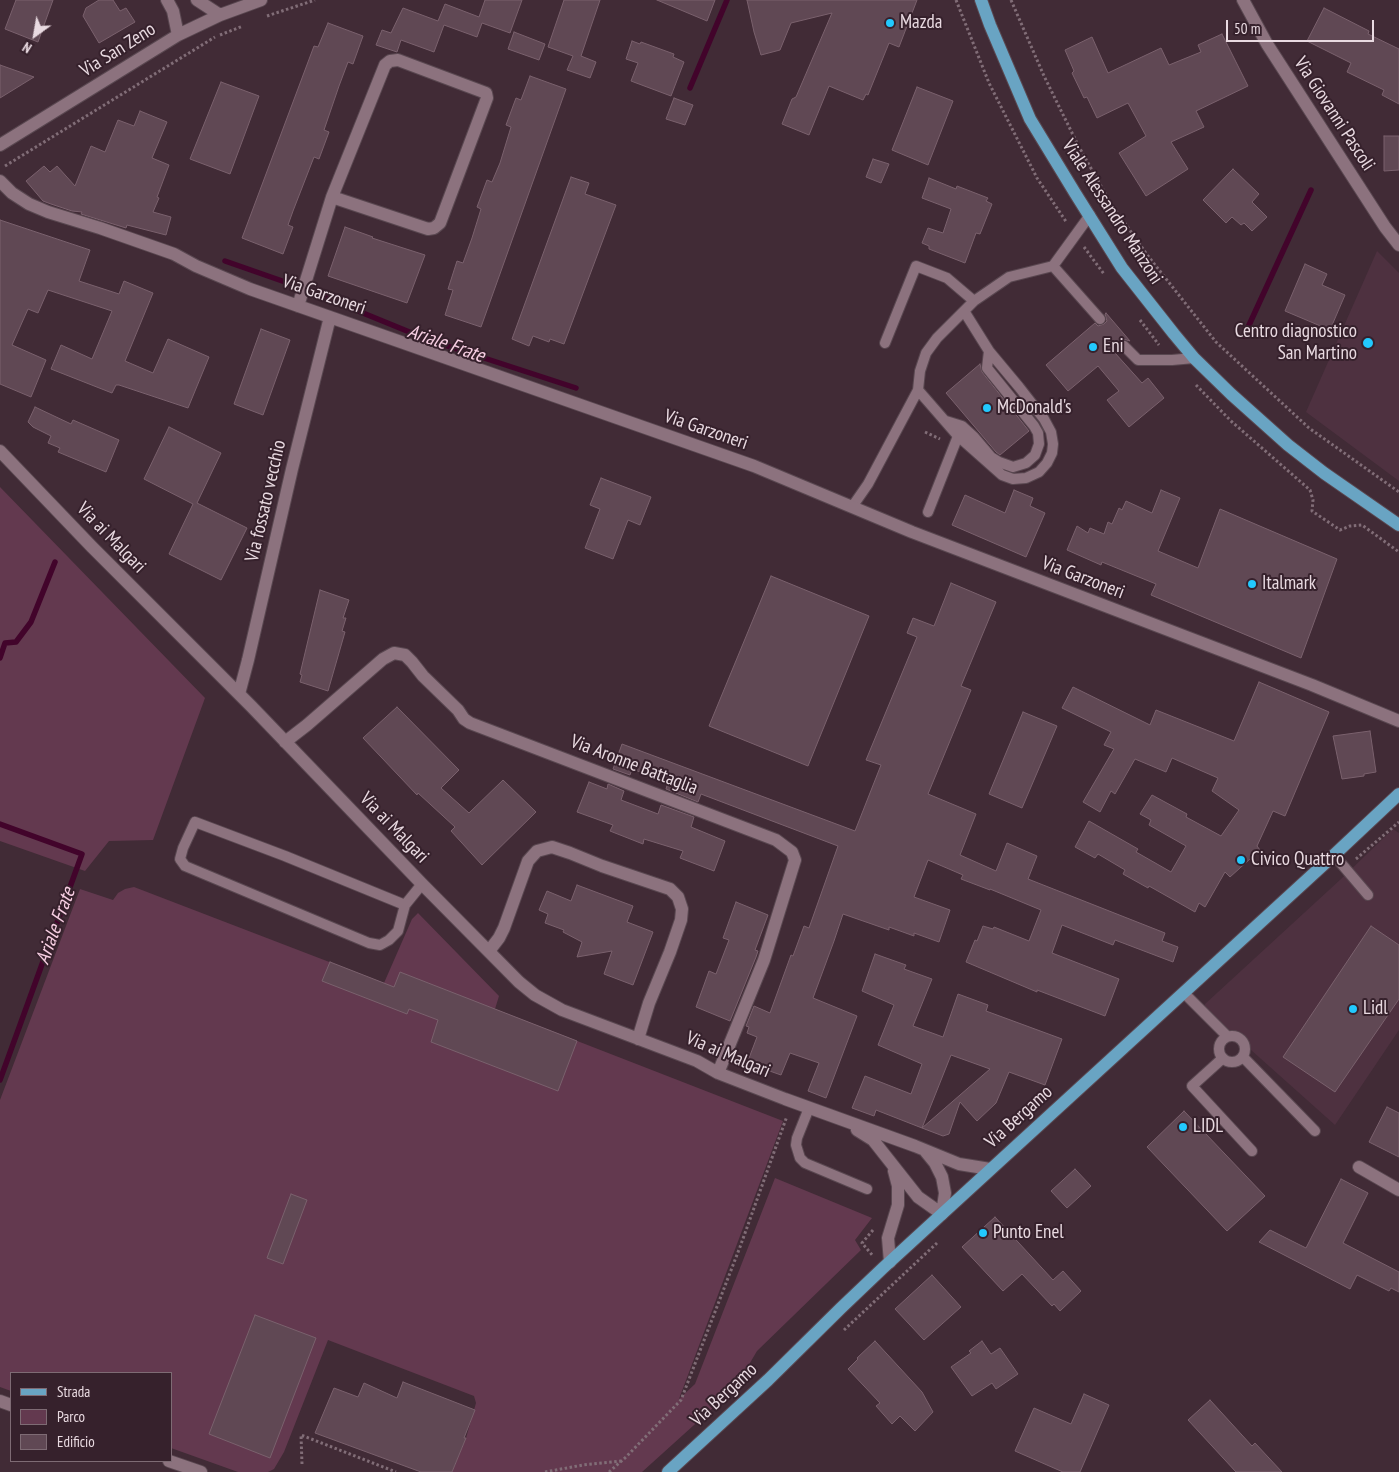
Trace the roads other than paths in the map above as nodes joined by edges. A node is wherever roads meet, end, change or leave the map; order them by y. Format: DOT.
graph roads {
  1 [pos="167,0"];
  2 [pos="197,0"];
  3 [pos="261,0"];
  4 [pos="981,0"];
  5 [pos="1243,0"];
  6 [pos="220,15"];
  7 [pos="178,36"];
  8 [pos="0,145"];
  9 [pos="0,181"];
  10 [pos="332,197"];
  11 [pos="1090,215"];
  12 [pos="1399,245"];
  13 [pos="1053,266"];
  14 [pos="974,301"];
  15 [pos="298,306"];
  16 [pos="964,310"];
  17 [pos="330,317"];
  18 [pos="1100,318"];
  19 [pos="885,343"];
  20 [pos="1124,346"];
  21 [pos="990,351"];
  22 [pos="1194,358"];
  23 [pos="918,390"];
  24 [pos="945,421"];
  25 [pos="958,436"];
  26 [pos="0,451"];
  27 [pos="852,507"];
  28 [pos="928,512"];
  29 [pos="1399,525"];
  30 [pos="239,694"];
  31 [pos="1399,722"];
  32 [pos="285,742"];
  33 [pos="1399,794"];
  34 [pos="1334,855"];
  35 [pos="422,884"];
  36 [pos="1368,895"];
  37 [pos="405,906"];
  38 [pos="489,951"];
  39 [pos="1184,992"];
  40 [pos="1227,1036"];
  41 [pos="638,1039"];
  42 [pos="1243,1057"];
  43 [pos="1223,1058"];
  44 [pos="718,1073"];
  45 [pos="809,1108"];
  46 [pos="837,1117"];
  47 [pos="1315,1131"];
  48 [pos="924,1150"];
  49 [pos="1252,1151"];
  50 [pos="892,1166"];
  51 [pos="1358,1167"];
  52 [pos="990,1170"];
  53 [pos="867,1189"];
  54 [pos="1399,1190"];
  55 [pos="942,1214"];
  56 [pos="887,1265"];
  57 [pos="172,1462"];
  58 [pos="201,1472"];
  59 [pos="668,1472"];
  1 -- 7 [label="street"];
  2 -- 6 [label="street"];
  3 -- 6 [label="street, Via San Zeno"];
  4 -- 11 [label="main road, Viale Alessandro Manzoni"];
  5 -- 12 [label="street, Via Giovanni Pascoli"];
  6 -- 7 [label="street, Via San Zeno"];
  7 -- 8 [label="street, Via San Zeno"];
  9 -- 15 [label="street, Via Garzoneri"];
  10 -- 10 [label="street"];
  10 -- 15 [label="street"];
  11 -- 13 [label="lane"];
  11 -- 22 [label="main road, Viale Alessandro Manzoni"];
  13 -- 14 [label="lane"];
  13 -- 18 [label="lane"];
  14 -- 16 [label="lane"];
  14 -- 19 [label="lane"];
  15 -- 17 [label="street, Via Garzoneri"];
  16 -- 21 [label="lane"];
  16 -- 23 [label="lane"];
  17 -- 27 [label="street, Via Garzoneri"];
  17 -- 30 [label="street, Via fossato vecchio"];
  20 -- 22 [label="lane"];
  21 -- 24 [label="lane"];
  21 -- 25 [label="lane"];
  22 -- 29 [label="main road, Viale Alessandro Manzoni"];
  23 -- 24 [label="lane"];
  23 -- 27 [label="lane"];
  24 -- 25 [label="lane"];
  25 -- 28 [label="lane"];
  26 -- 30 [label="street, Via ai Malgari"];
  27 -- 31 [label="street, Via Garzoneri"];
  30 -- 32 [label="street, Via ai Malgari"];
  32 -- 35 [label="street, Via ai Malgari"];
  32 -- 44 [label="street, Via Aronne Battaglia"];
  33 -- 34 [label="main road, Via Bergamo"];
  34 -- 36 [label="lane"];
  34 -- 39 [label="main road, Via Bergamo"];
  35 -- 37 [label="lane"];
  35 -- 38 [label="street, Via ai Malgari"];
  37 -- 37 [label="lane"];
  38 -- 41 [label="street, Via ai Malgari"];
  38 -- 41 [label="street"];
  39 -- 40 [label="lane"];
  39 -- 52 [label="main road, Via Bergamo"];
  40 -- 42 [label="lane"];
  40 -- 43 [label="lane"];
  41 -- 44 [label="street, Via ai Malgari"];
  42 -- 43 [label="lane"];
  42 -- 47 [label="lane"];
  43 -- 49 [label="lane"];
  44 -- 45 [label="street, Via ai Malgari"];
  45 -- 46 [label="street, Via ai Malgari"];
  45 -- 53 [label="lane"];
  46 -- 48 [label="street, Via ai Malgari"];
  46 -- 50 [label="street, Via ai Malgari"];
  48 -- 52 [label="street, Via ai Malgari"];
  48 -- 55 [label="street"];
  50 -- 55 [label="street, Via ai Malgari"];
  50 -- 56 [label="street, Via ai Malgari"];
  51 -- 54 [label="street"];
  52 -- 55 [label="main road, Via Bergamo"];
  55 -- 56 [label="main road, Via Bergamo"];
  56 -- 59 [label="main road, Via Bergamo"];
  57 -- 58 [label="street"];
}
